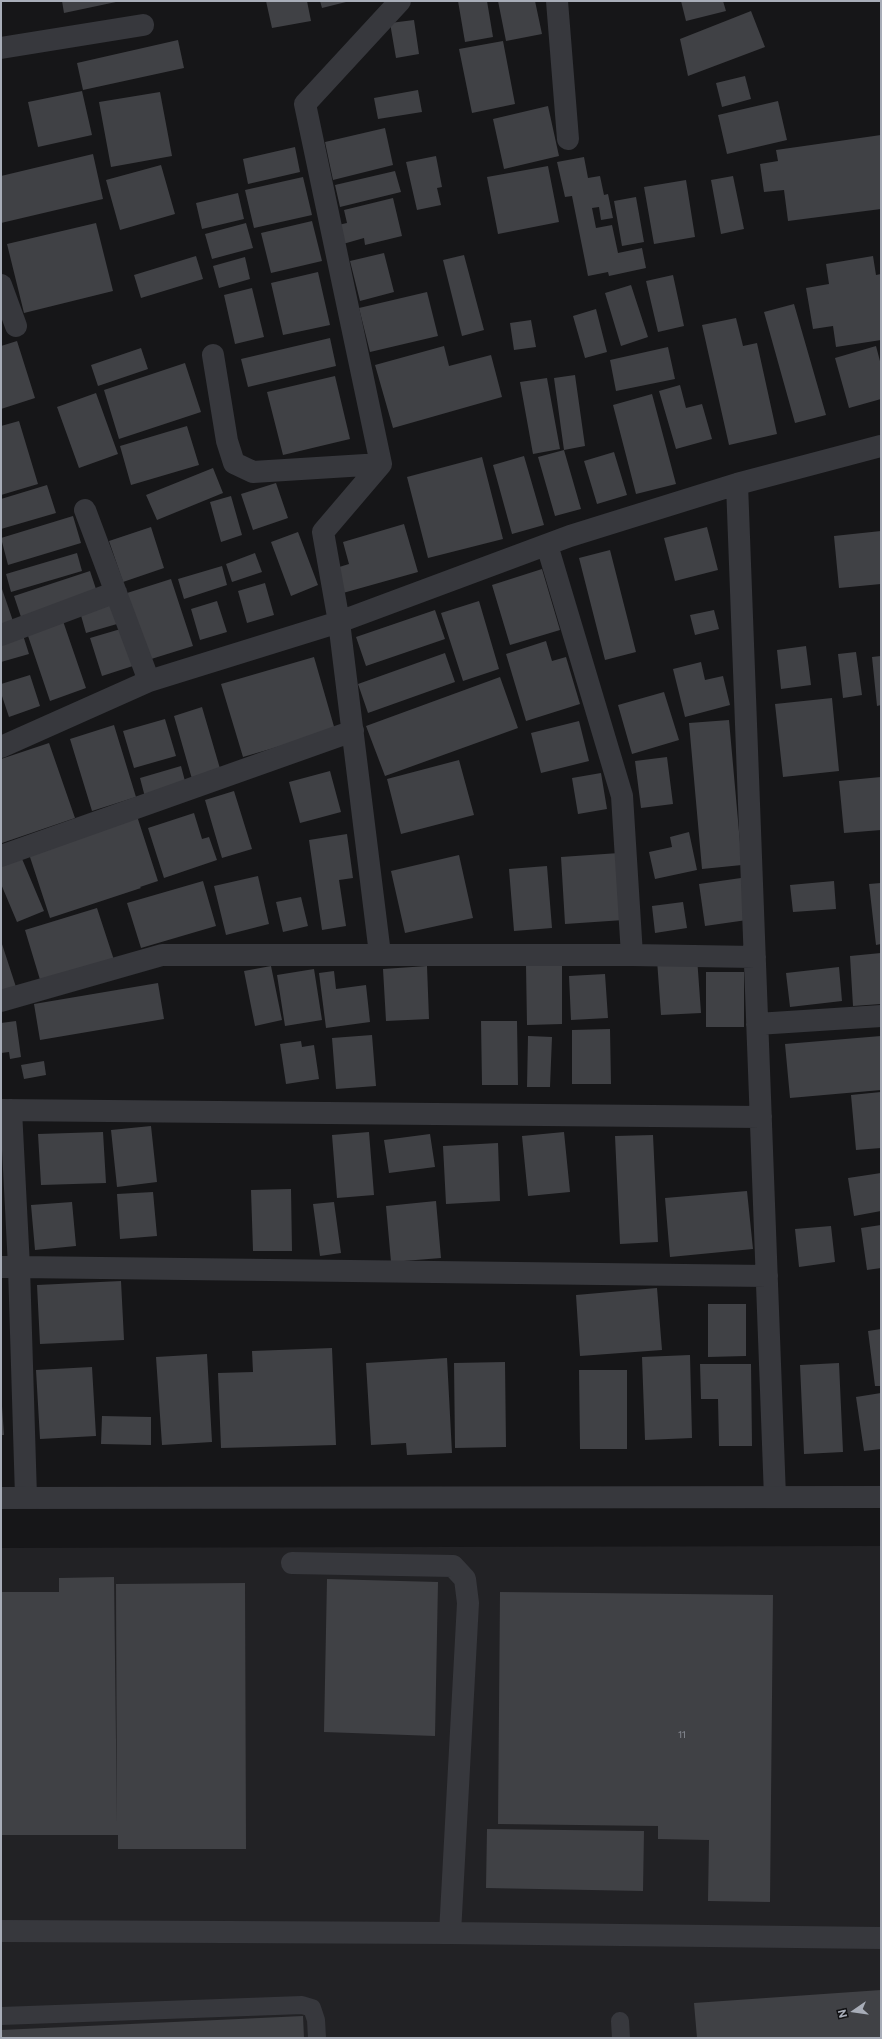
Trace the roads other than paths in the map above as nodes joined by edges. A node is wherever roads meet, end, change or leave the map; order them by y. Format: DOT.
graph roads {
  1 [pos="400,1"];
  2 [pos="557,1"];
  3 [pos="144,25"];
  4 [pos="1,48"];
  5 [pos="568,139"];
  6 [pos="1,285"];
  7 [pos="16,326"];
  8 [pos="213,355"];
  9 [pos="881,446"];
  10 [pos="381,464"];
  11 [pos="737,484"];
  12 [pos="85,510"];
  13 [pos="547,545"];
  14 [pos="116,592"];
  15 [pos="339,622"];
  16 [pos="1,636"];
  17 [pos="149,681"];
  18 [pos="353,731"];
  19 [pos="1,747"];
  20 [pos="1,856"];
  21 [pos="380,954"];
  22 [pos="632,955"];
  23 [pos="755,957"];
  24 [pos="1,1001"];
  25 [pos="881,1016"];
  26 [pos="757,1024"];
  27 [pos="6,1110"];
  28 [pos="761,1117"];
  29 [pos="10,1267"];
  30 [pos="767,1276"];
  31 [pos="26,1497"];
  32 [pos="881,1497"];
  33 [pos="1,1498"];
  34 [pos="775,1498"];
  35 [pos="292,1563"];
  36 [pos="1,1931"];
  37 [pos="450,1933"];
  38 [pos="881,1938"];
  39 [pos="1,2016"];
  40 [pos="317,2038"];
  1 -- 10 [label="street"];
  2 -- 5 [label="street"];
  3 -- 4 [label="street"];
  6 -- 7 [label="street"];
  8 -- 10 [label="street"];
  9 -- 11 [label="street"];
  10 -- 15 [label="street"];
  11 -- 13 [label="street"];
  11 -- 23 [label="street"];
  12 -- 14 [label="street"];
  13 -- 15 [label="street"];
  13 -- 22 [label="street"];
  14 -- 16 [label="street"];
  14 -- 17 [label="street"];
  15 -- 17 [label="street"];
  15 -- 18 [label="street"];
  17 -- 19 [label="street"];
  18 -- 20 [label="street"];
  18 -- 21 [label="street"];
  21 -- 22 [label="street"];
  21 -- 24 [label="street"];
  22 -- 23 [label="street"];
  23 -- 26 [label="street"];
  25 -- 26 [label="street"];
  26 -- 28 [label="street"];
  27 -- 28 [label="street"];
  27 -- 29 [label="street"];
  28 -- 30 [label="street"];
  29 -- 30 [label="street"];
  29 -- 31 [label="street"];
  30 -- 34 [label="street"];
  31 -- 33 [label="street"];
  31 -- 34 [label="street"];
  32 -- 34 [label="street"];
  35 -- 37 [label="street"];
  36 -- 37 [label="street"];
  37 -- 38 [label="street"];
  39 -- 40 [label="lane"];
}
